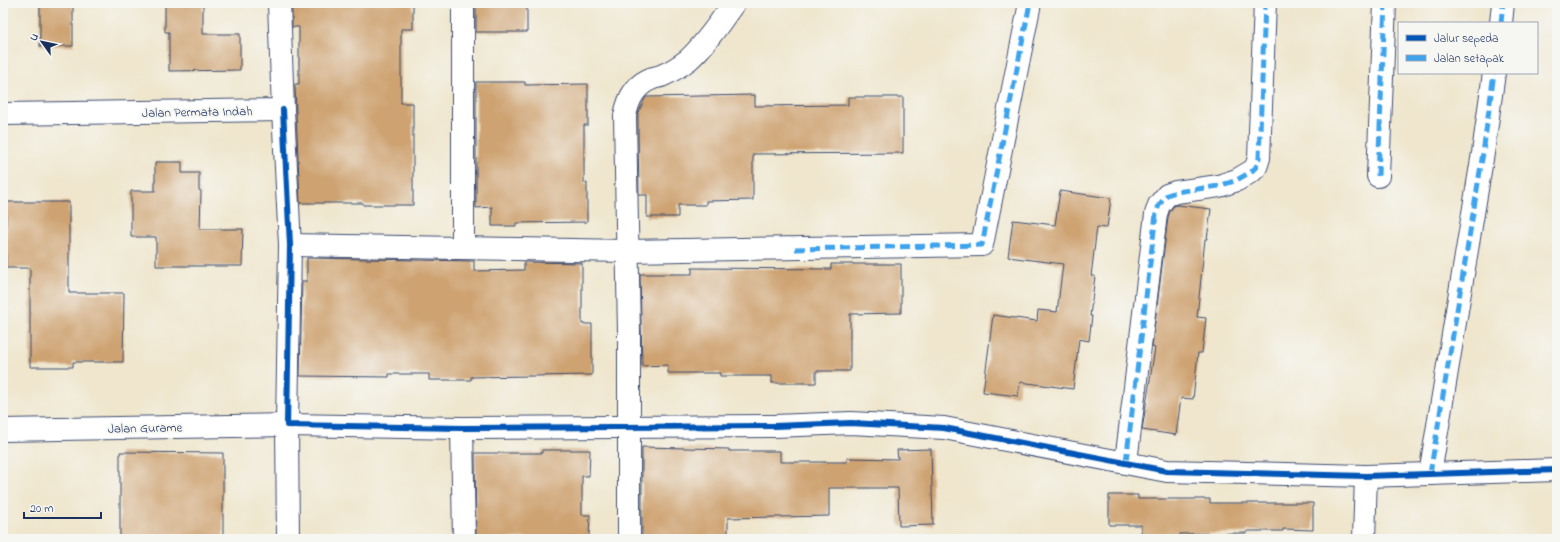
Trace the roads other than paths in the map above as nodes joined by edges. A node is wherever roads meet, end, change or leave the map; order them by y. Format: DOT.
graph roads {
  1 [pos="279,3"];
  2 [pos="463,3"];
  3 [pos="734,3"];
  4 [pos="1030,3"];
  5 [pos="1265,3"];
  6 [pos="1385,3"];
  7 [pos="1503,3"];
  8 [pos="1501,22"];
  9 [pos="1494,74"];
  10 [pos="284,110"];
  11 [pos="3,114"];
  12 [pos="1378,176"];
  13 [pos="290,245"];
  14 [pos="462,248"];
  15 [pos="628,251"];
  16 [pos="287,425"];
  17 [pos="630,427"];
  18 [pos="462,428"];
  19 [pos="3,430"];
  20 [pos="1126,462"];
  21 [pos="1557,470"];
  22 [pos="1430,474"];
  23 [pos="1366,476"];
  24 [pos="288,539"];
  25 [pos="464,539"];
  26 [pos="629,539"];
  27 [pos="1364,539"];
  1 -- 10 [label="street"];
  2 -- 14 [label="street"];
  3 -- 15 [label="street"];
  4 -- 15 [label="street"];
  5 -- 20 [label="street"];
  6 -- 12 [label="street"];
  7 -- 8 [label="street"];
  9 -- 22 [label="street"];
  10 -- 11 [label="street, Jalan Permata Indah"];
  10 -- 13 [label="street"];
  13 -- 14 [label="street"];
  13 -- 16 [label="street"];
  14 -- 15 [label="street"];
  15 -- 17 [label="street"];
  16 -- 18 [label="street, Jalan Gurame"];
  16 -- 19 [label="street, Jalan Gurame"];
  16 -- 24 [label="street"];
  17 -- 18 [label="street, Jalan Gurame"];
  17 -- 20 [label="street, Jalan Gurame"];
  17 -- 26 [label="street"];
  18 -- 25 [label="street"];
  20 -- 23 [label="street, Jalan Gurame"];
  21 -- 22 [label="street, Jalan Gurame"];
  22 -- 23 [label="street, Jalan Gurame"];
  23 -- 27 [label="street"];
}
